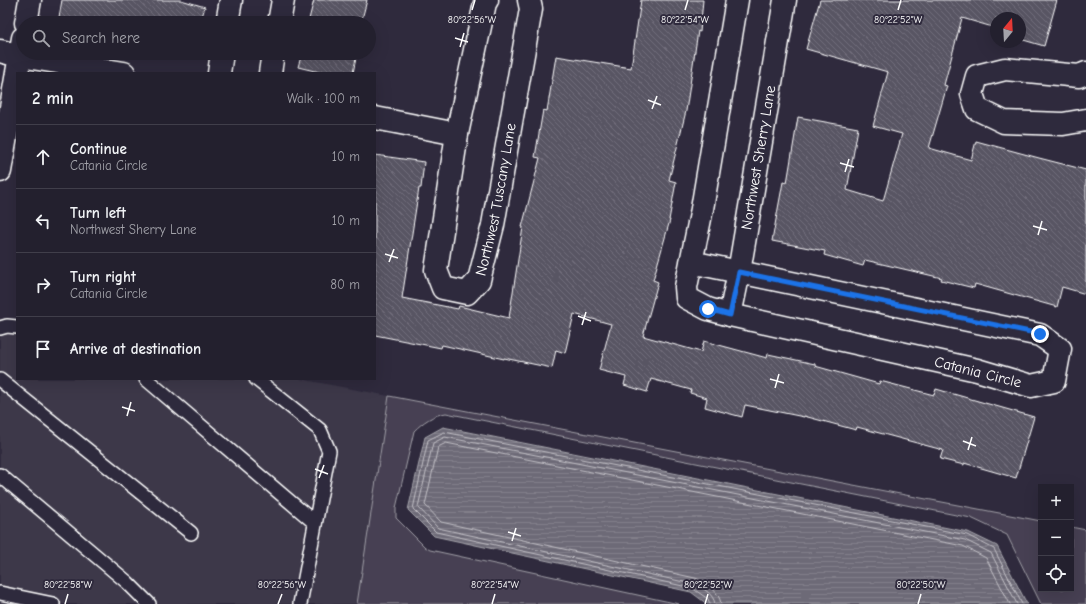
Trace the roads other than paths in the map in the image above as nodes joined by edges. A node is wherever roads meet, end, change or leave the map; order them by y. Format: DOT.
graph roads {
  1 [pos="30,0"];
  2 [pos="231,0"];
  3 [pos="283,0"];
  4 [pos="487,0"];
  5 [pos="529,0"];
  6 [pos="737,0"];
  7 [pos="785,0"];
  8 [pos="27,16"];
  9 [pos="228,16"];
  10 [pos="280,16"];
  11 [pos="14,49"];
  12 [pos="64,60"];
  13 [pos="221,60"];
  14 [pos="272,60"];
  15 [pos="119,72"];
  16 [pos="219,72"];
  17 [pos="270,72"];
  18 [pos="1086,73"];
  19 [pos="376,118"];
  20 [pos="1086,120"];
  21 [pos="457,134"];
  22 [pos="0,171"];
  23 [pos="691,262"];
  24 [pos="739,272"];
  25 [pos="730,315"];
  26 [pos="0,328"];
  27 [pos="16,328"];
  28 [pos="0,380"];
  29 [pos="147,380"];
  30 [pos="257,380"];
  31 [pos="0,476"];
  32 [pos="316,524"];
  33 [pos="191,533"];
  34 [pos="0,593"];
  35 [pos="53,604"];
  36 [pos="149,604"];
  37 [pos="300,604"];
  1 -- 8 [label="street"];
  2 -- 9 [label="street"];
  3 -- 10 [label="street"];
  4 -- 21 [label="street, Northwest Tuscany Lane"];
  5 -- 21 [label="street, Northwest Tuscany Lane"];
  6 -- 23 [label="street"];
  7 -- 24 [label="street, Northwest Sherry Lane"];
  11 -- 22 [label="street"];
  12 -- 15 [label="street"];
  13 -- 16 [label="street"];
  14 -- 17 [label="street"];
  18 -- 20 [label="street"];
  19 -- 21 [label="street"];
  23 -- 24 [label="street, Catania Circle"];
  23 -- 25 [label="street, Catania Circle"];
  24 -- 25 [label="street, Northwest Sherry Lane"];
  24 -- 25 [label="street, Catania Circle"];
  26 -- 27 [label="lane"];
  28 -- 33 [label="lane"];
  29 -- 32 [label="lane"];
  30 -- 32 [label="lane"];
  31 -- 36 [label="lane"];
  32 -- 37 [label="lane"];
  34 -- 35 [label="lane"];
}
